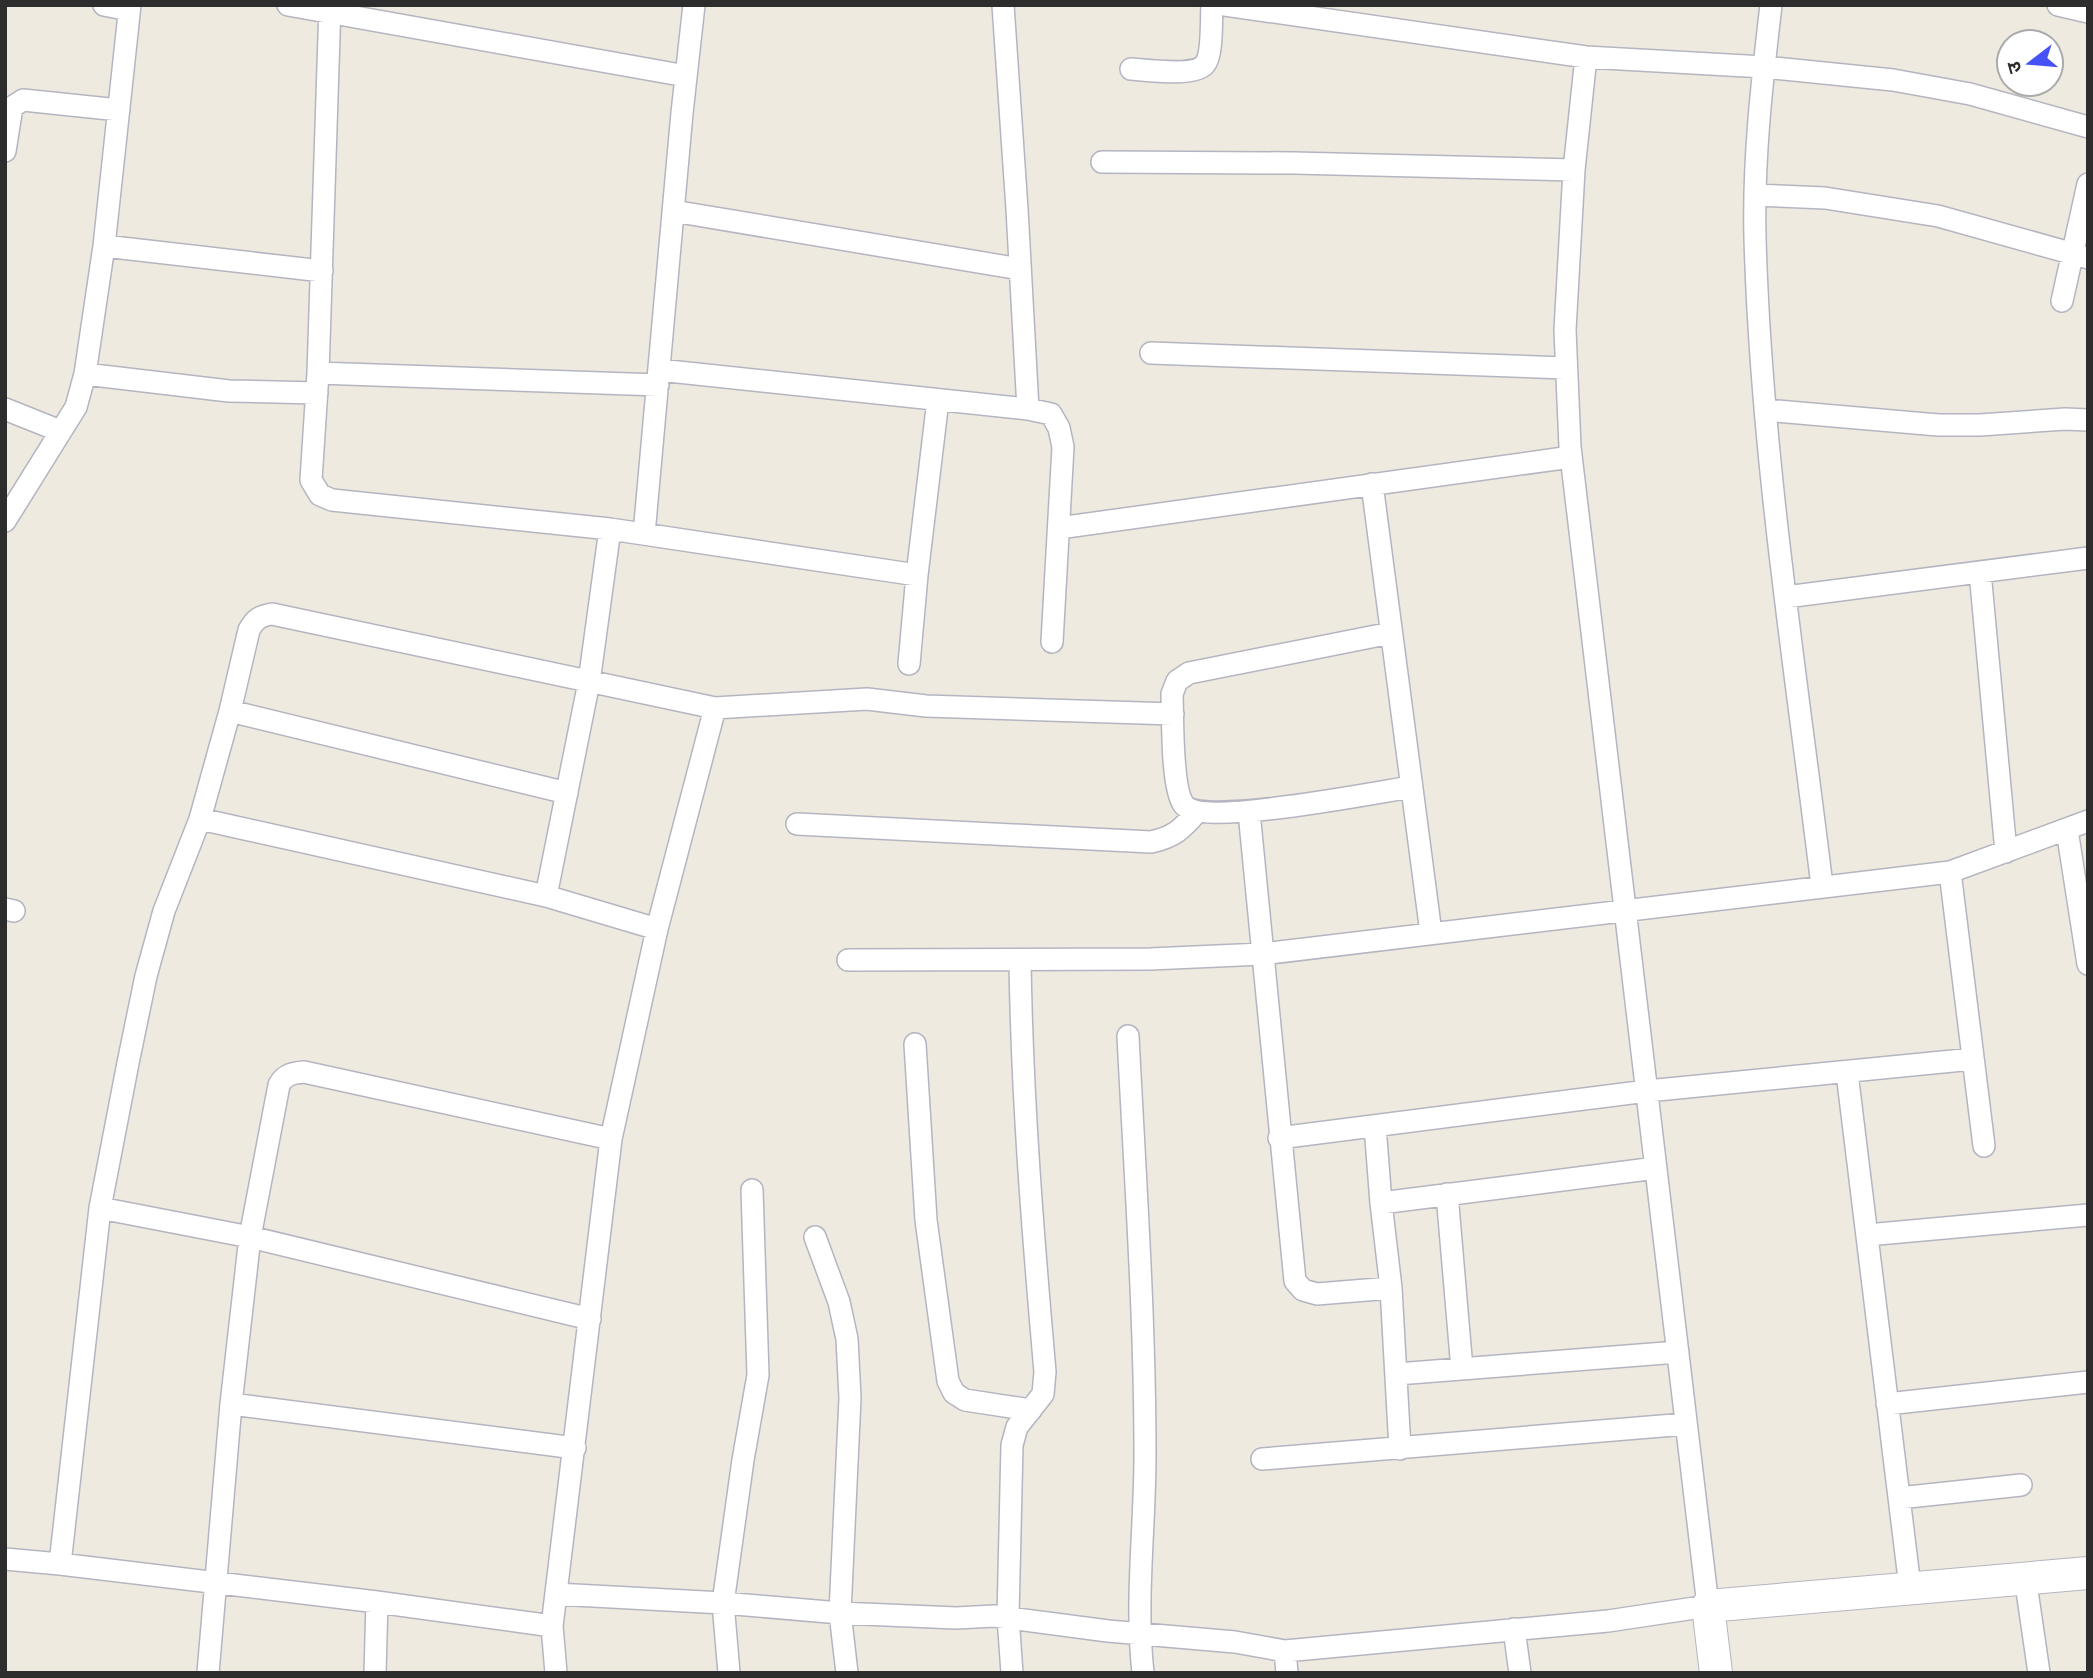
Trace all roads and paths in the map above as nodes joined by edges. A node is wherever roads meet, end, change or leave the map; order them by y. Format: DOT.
graph roads {
  1 [pos="104,5"];
  2 [pos="288,5"];
  3 [pos="694,5"];
  4 [pos="1003,5"];
  5 [pos="1212,5"];
  6 [pos="1225,5"];
  7 [pos="1771,5"];
  8 [pos="2058,5"];
  9 [pos="130,7"];
  10 [pos="329,9"];
  11 [pos="2088,12"];
  12 [pos="1586,57"];
  13 [pos="1764,67"];
  14 [pos="1131,69"];
  15 [pos="686,76"];
  16 [pos="119,110"];
  17 [pos="2088,127"];
  18 [pos="5,151"];
  19 [pos="1102,162"];
  20 [pos="1574,170"];
  21 [pos="2088,184"];
  22 [pos="1756,195"];
  23 [pos="673,211"];
  24 [pos="104,246"];
  25 [pos="2080,256"];
  26 [pos="1020,269"];
  27 [pos="322,271"];
  28 [pos="2062,301"];
  29 [pos="1152,353"];
  30 [pos="1565,369"];
  31 [pos="85,374"];
  32 [pos="659,378"];
  33 [pos="318,383"];
  34 [pos="938,400"];
  35 [pos="5,409"];
  36 [pos="1028,409"];
  37 [pos="1765,410"];
  38 [pos="2088,420"];
  39 [pos="60,431"];
  40 [pos="1572,457"];
  41 [pos="1372,484"];
  42 [pos="5,521"];
  43 [pos="1059,528"];
  44 [pos="610,529"];
  45 [pos="643,534"];
  46 [pos="2088,558"];
  47 [pos="1980,572"];
  48 [pos="917,575"];
  49 [pos="1786,597"];
  50 [pos="1391,633"];
  51 [pos="1052,642"];
  52 [pos="909,664"];
  53 [pos="589,681"];
  54 [pos="715,708"];
  55 [pos="230,711"];
  56 [pos="1173,714"];
  57 [pos="1411,787"];
  58 [pos="566,793"];
  59 [pos="1197,812"];
  60 [pos="1248,812"];
  61 [pos="200,819"];
  62 [pos="2088,821"];
  63 [pos="797,824"];
  64 [pos="2067,830"];
  65 [pos="2006,852"];
  66 [pos="1950,872"];
  67 [pos="1822,886"];
  68 [pos="546,896"];
  69 [pos="1625,909"];
  70 [pos="657,929"];
  71 [pos="1431,933"];
  72 [pos="1262,954"];
  73 [pos="848,960"];
  74 [pos="1020,961"];
  75 [pos="2088,964"];
  76 [pos="1128,1036"];
  77 [pos="915,1044"];
  78 [pos="1973,1059"];
  79 [pos="1847,1073"];
  80 [pos="1647,1091"];
  81 [pos="1376,1126"];
  82 [pos="1279,1138"];
  83 [pos="611,1139"];
  84 [pos="1984,1146"];
  85 [pos="1656,1168"];
  86 [pos="752,1190"];
  87 [pos="1447,1194"];
  88 [pos="1381,1203"];
  89 [pos="100,1208"];
  90 [pos="2088,1215"];
  91 [pos="1867,1236"];
  92 [pos="250,1237"];
  93 [pos="815,1237"];
  94 [pos="1391,1288"];
  95 [pos="590,1319"];
  96 [pos="1678,1352"];
  97 [pos="1462,1368"];
  98 [pos="1397,1374"];
  99 [pos="2088,1382"];
  100 [pos="231,1404"];
  101 [pos="1887,1404"];
  102 [pos="1031,1410"];
  103 [pos="1686,1424"];
  104 [pos="575,1448"];
  105 [pos="1400,1448"];
  106 [pos="1262,1459"];
  107 [pos="2021,1485"];
  108 [pos="1899,1498"];
  109 [pos="5,1559"];
  110 [pos="60,1564"];
  111 [pos="2088,1573"];
  112 [pos="2025,1577"];
  113 [pos="214,1583"];
  114 [pos="1910,1587"];
  115 [pos="556,1594"];
  116 [pos="377,1602"];
  117 [pos="723,1602"];
  118 [pos="1708,1606"];
  119 [pos="840,1613"];
  120 [pos="1008,1617"];
  121 [pos="552,1626"];
  122 [pos="1514,1629"];
  123 [pos="1139,1633"];
  124 [pos="1285,1651"];
  125 [pos="208,1673"];
  126 [pos="375,1673"];
  127 [pos="556,1673"];
  128 [pos="729,1673"];
  129 [pos="847,1673"];
  130 [pos="1012,1673"];
  131 [pos="1143,1673"];
  132 [pos="1287,1673"];
  133 [pos="1520,1673"];
  134 [pos="1716,1673"];
  135 [pos="2039,1673"];
  1 -- 9 [label="street"];
  2 -- 10 [label="street"];
  3 -- 15 [label="street"];
  4 -- 26 [label="street"];
  5 -- 14 [label="street"];
  6 -- 12 [label="street"];
  7 -- 13 [label="street"];
  8 -- 11 [label="street"];
  9 -- 16 [label="street"];
  10 -- 15 [label="street"];
  10 -- 27 [label="street"];
  12 -- 13 [label="street"];
  12 -- 20 [label="street"];
  13 -- 17 [label="street"];
  13 -- 22 [label="street"];
  15 -- 23 [label="street"];
  16 -- 18 [label="street"];
  16 -- 24 [label="street"];
  19 -- 20 [label="street"];
  20 -- 30 [label="street"];
  21 -- 25 [label="street"];
  22 -- 25 [label="street"];
  22 -- 37 [label="street"];
  23 -- 26 [label="street"];
  23 -- 32 [label="street"];
  24 -- 27 [label="street"];
  24 -- 31 [label="street"];
  25 -- 28 [label="street"];
  26 -- 36 [label="street"];
  27 -- 33 [label="street"];
  29 -- 30 [label="street"];
  30 -- 40 [label="street"];
  31 -- 33 [label="street"];
  31 -- 39 [label="street"];
  32 -- 33 [label="street"];
  32 -- 34 [label="street"];
  32 -- 45 [label="street"];
  33 -- 44 [label="street"];
  34 -- 36 [label="street"];
  34 -- 48 [label="street"];
  35 -- 39 [label="street"];
  36 -- 43 [label="street"];
  37 -- 38 [label="street"];
  37 -- 49 [label="street"];
  39 -- 42 [label="street"];
  40 -- 41 [label="street"];
  40 -- 69 [label="street"];
  41 -- 43 [label="street"];
  41 -- 50 [label="street"];
  43 -- 51 [label="street"];
  44 -- 45 [label="street"];
  44 -- 53 [label="street"];
  45 -- 48 [label="street"];
  46 -- 47 [label="street"];
  47 -- 49 [label="street"];
  47 -- 65 [label="street"];
  48 -- 52 [label="street"];
  49 -- 67 [label="street"];
  50 -- 56 [label="street"];
  50 -- 57 [label="street"];
  53 -- 54 [label="street"];
  53 -- 55 [label="street"];
  53 -- 58 [label="street"];
  54 -- 56 [label="street"];
  54 -- 70 [label="street"];
  55 -- 58 [label="street"];
  55 -- 61 [label="street"];
  56 -- 59 [label="street"];
  57 -- 60 [label="street"];
  57 -- 71 [label="street"];
  58 -- 68 [label="street"];
  59 -- 60 [label="street"];
  59 -- 63 [label="street"];
  60 -- 72 [label="street"];
  61 -- 68 [label="street"];
  61 -- 89 [label="street"];
  62 -- 64 [label="street"];
  64 -- 65 [label="street"];
  64 -- 75 [label="street"];
  65 -- 66 [label="street"];
  66 -- 67 [label="street"];
  66 -- 78 [label="street"];
  67 -- 69 [label="street"];
  68 -- 70 [label="street"];
  69 -- 71 [label="street"];
  69 -- 80 [label="street"];
  70 -- 83 [label="street"];
  71 -- 72 [label="street"];
  72 -- 74 [label="street"];
  72 -- 82 [label="street"];
  73 -- 74 [label="street"];
  74 -- 102 [label="street"];
  76 -- 123 [label="street"];
  77 -- 102 [label="street"];
  78 -- 79 [label="street"];
  78 -- 84 [label="street"];
  79 -- 80 [label="street"];
  79 -- 91 [label="street"];
  80 -- 81 [label="street"];
  80 -- 85 [label="street"];
  81 -- 82 [label="street"];
  81 -- 88 [label="street"];
  82 -- 94 [label="street"];
  83 -- 92 [label="street"];
  83 -- 95 [label="street"];
  85 -- 87 [label="street"];
  85 -- 96 [label="street"];
  86 -- 117 [label="street"];
  87 -- 88 [label="street"];
  87 -- 97 [label="street"];
  88 -- 94 [label="street"];
  89 -- 92 [label="street"];
  89 -- 110 [label="street"];
  90 -- 91 [label="street"];
  91 -- 101 [label="street"];
  92 -- 95 [label="street"];
  92 -- 100 [label="street"];
  93 -- 119 [label="street"];
  94 -- 98 [label="street"];
  95 -- 104 [label="street"];
  96 -- 97 [label="street"];
  96 -- 103 [label="street"];
  97 -- 98 [label="street"];
  98 -- 105 [label="street"];
  99 -- 101 [label="street"];
  100 -- 104 [label="street"];
  100 -- 113 [label="street"];
  101 -- 108 [label="street"];
  102 -- 120 [label="street"];
  103 -- 105 [label="street"];
  103 -- 118 [label="street"];
  104 -- 115 [label="street"];
  105 -- 106 [label="street"];
  107 -- 108 [label="street"];
  108 -- 114 [label="street"];
  109 -- 110 [label="street"];
  110 -- 113 [label="street"];
  111 -- 112 [label="street"];
  112 -- 114 [label="street"];
  112 -- 135 [label="street"];
  113 -- 116 [label="street"];
  113 -- 125 [label="street"];
  114 -- 118 [label="street"];
  115 -- 117 [label="street"];
  115 -- 121 [label="street"];
  116 -- 121 [label="street"];
  116 -- 126 [label="street"];
  117 -- 119 [label="street"];
  117 -- 128 [label="street"];
  118 -- 122 [label="street"];
  118 -- 134 [label="street"];
  119 -- 120 [label="street"];
  119 -- 129 [label="street"];
  120 -- 123 [label="street"];
  120 -- 130 [label="street"];
  121 -- 127 [label="street"];
  122 -- 124 [label="street"];
  122 -- 133 [label="street"];
  123 -- 124 [label="street"];
  123 -- 131 [label="street"];
  124 -- 132 [label="street"];
}
